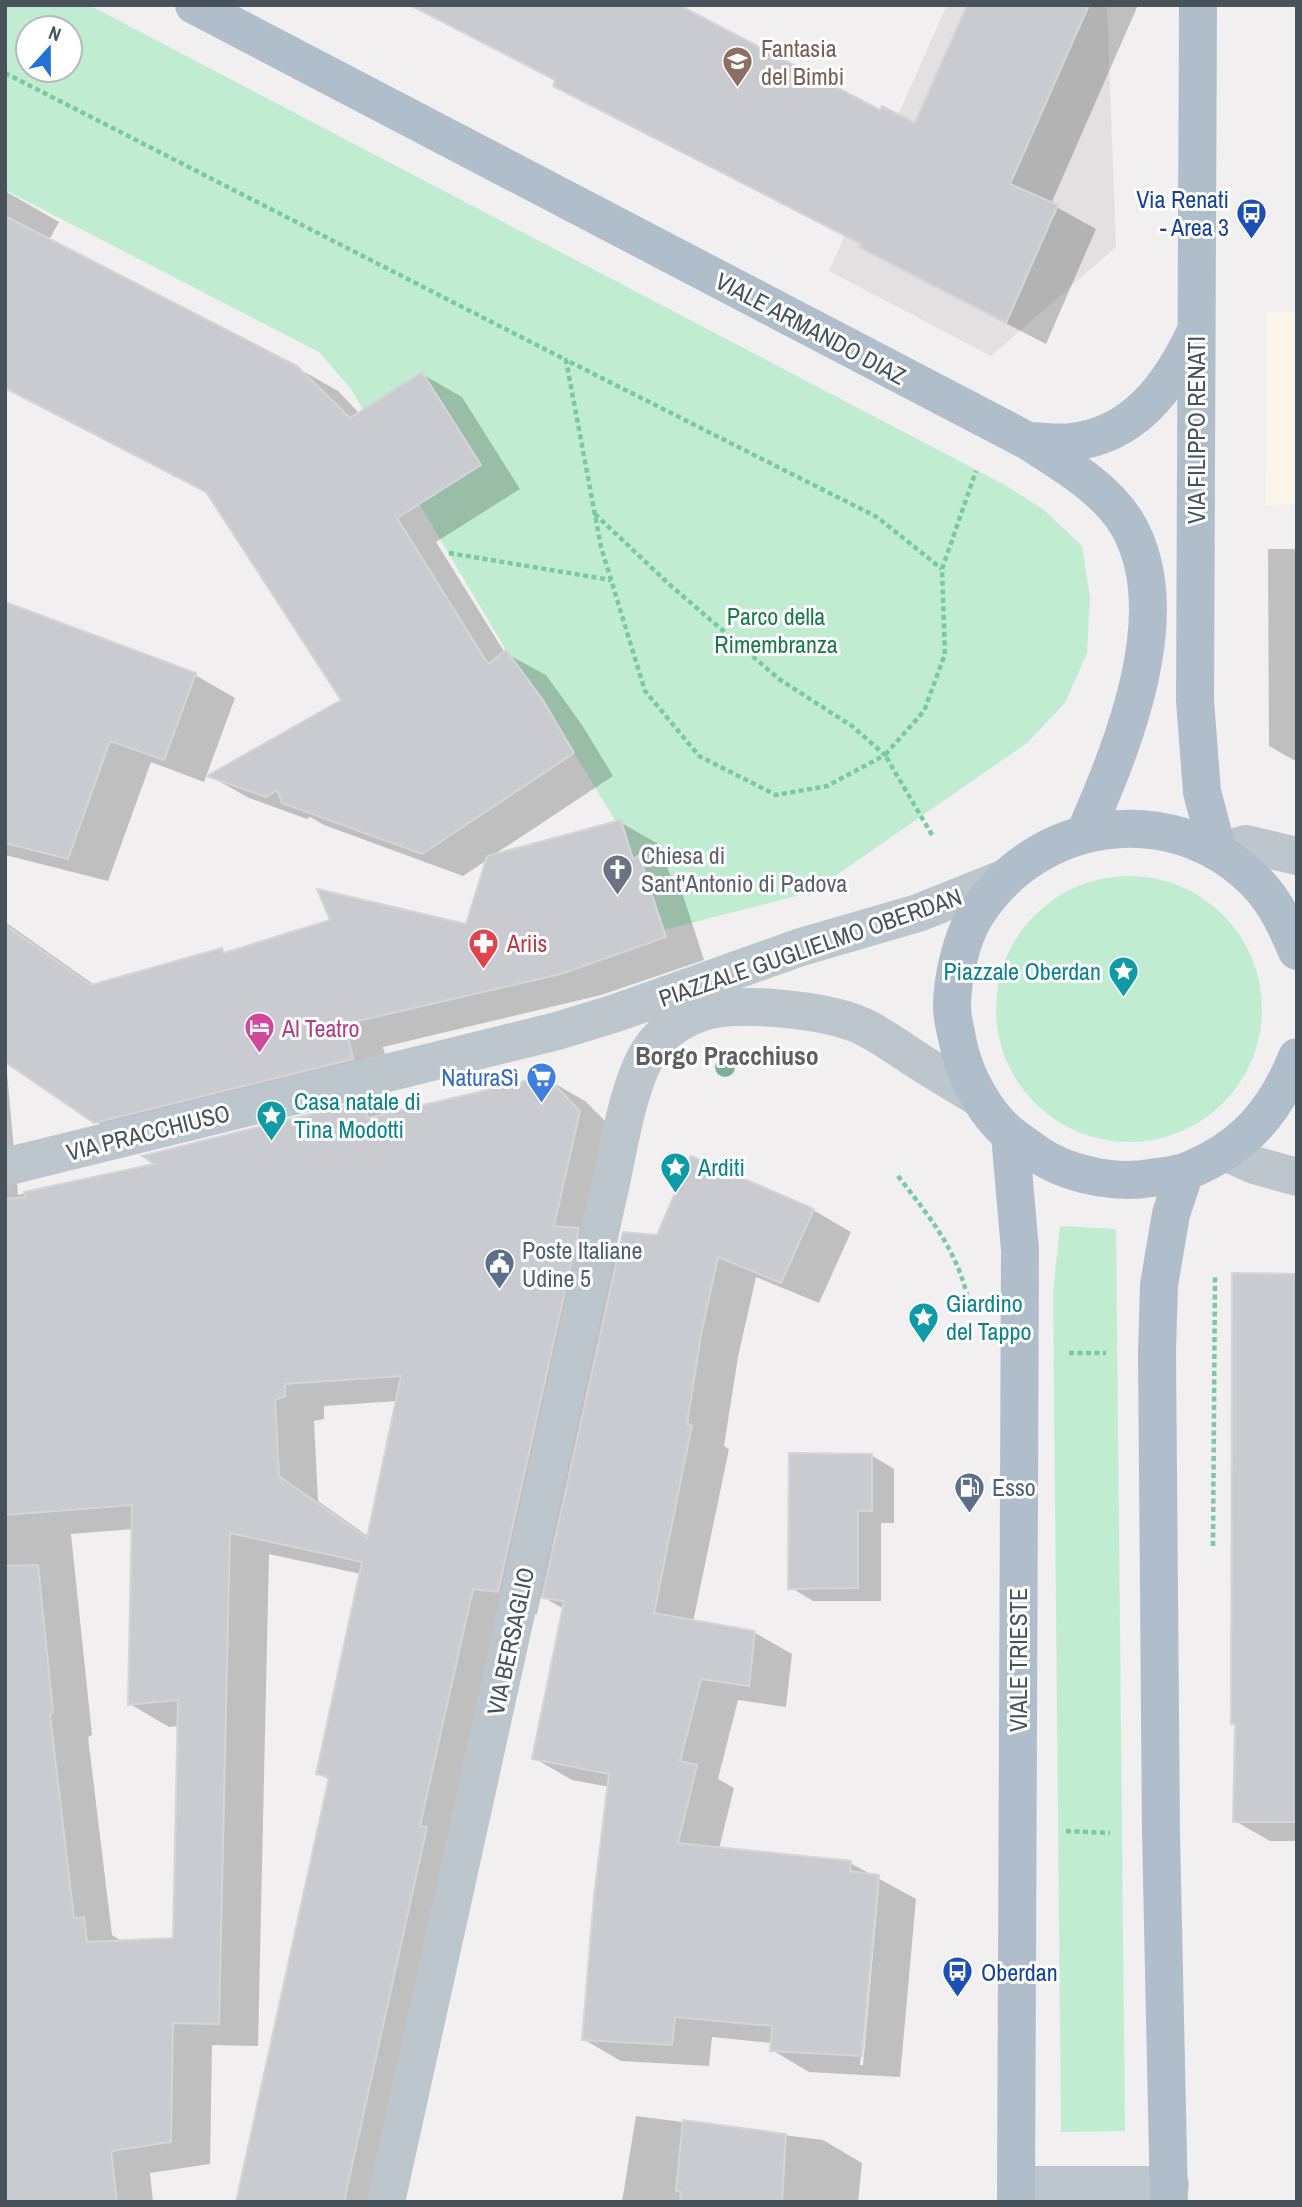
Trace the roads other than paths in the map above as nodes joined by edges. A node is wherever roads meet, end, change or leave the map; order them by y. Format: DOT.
graph roads {
  1 [pos="194,5"];
  2 [pos="1198,5"];
  3 [pos="1197,331"];
  4 [pos="1028,441"];
  5 [pos="1085,833"];
  6 [pos="1218,852"];
  7 [pos="1297,856"];
  8 [pos="1003,879"];
  9 [pos="1297,951"];
  10 [pos="616,1013"];
  11 [pos="682,1020"];
  12 [pos="1293,1075"];
  13 [pos="636,1080"];
  14 [pos="979,1098"];
  15 [pos="1010,1135"];
  16 [pos="1226,1152"];
  17 [pos="5,1167"];
  18 [pos="1185,1172"];
  19 [pos="1297,1177"];
  20 [pos="1016,2193"];
  21 [pos="1170,2193"];
  22 [pos="386,2202"];
  1 -- 4 [label="main road, VIALE ARMANDO DIAZ"];
  2 -- 3 [label="main road, VIA FILIPPO RENATI"];
  3 -- 4 [label="main road"];
  3 -- 6 [label="main road, VIA FILIPPO RENATI"];
  4 -- 5 [label="main road, VIALE ARMANDO DIAZ"];
  5 -- 6 [label="main road, PIAZZALE GUGLIELMO OBERDAN"];
  5 -- 8 [label="main road, PIAZZALE GUGLIELMO OBERDAN"];
  6 -- 7 [label="street"];
  6 -- 9 [label="main road, PIAZZALE GUGLIELMO OBERDAN"];
  8 -- 10 [label="street, PIAZZALE GUGLIELMO OBERDAN"];
  8 -- 14 [label="main road, PIAZZALE GUGLIELMO OBERDAN"];
  10 -- 13 [label="street, VIA BERSAGLIO"];
  10 -- 17 [label="street, VIA PRACCHIUSO"];
  11 -- 13 [label="street, VIA BERSAGLIO"];
  11 -- 14 [label="street, PIAZZALE GUGLIELMO OBERDAN"];
  12 -- 16 [label="main road, PIAZZALE GUGLIELMO OBERDAN"];
  13 -- 22 [label="street, VIA BERSAGLIO"];
  14 -- 15 [label="main road, PIAZZALE GUGLIELMO OBERDAN"];
  15 -- 18 [label="main road, PIAZZALE GUGLIELMO OBERDAN"];
  15 -- 20 [label="main road, VIALE TRIESTE"];
  16 -- 18 [label="main road, PIAZZALE GUGLIELMO OBERDAN"];
  16 -- 19 [label="street"];
  18 -- 21 [label="main road, VIALE TRIESTE"];
  20 -- 21 [label="street, VIALE TRIESTE"];
}
